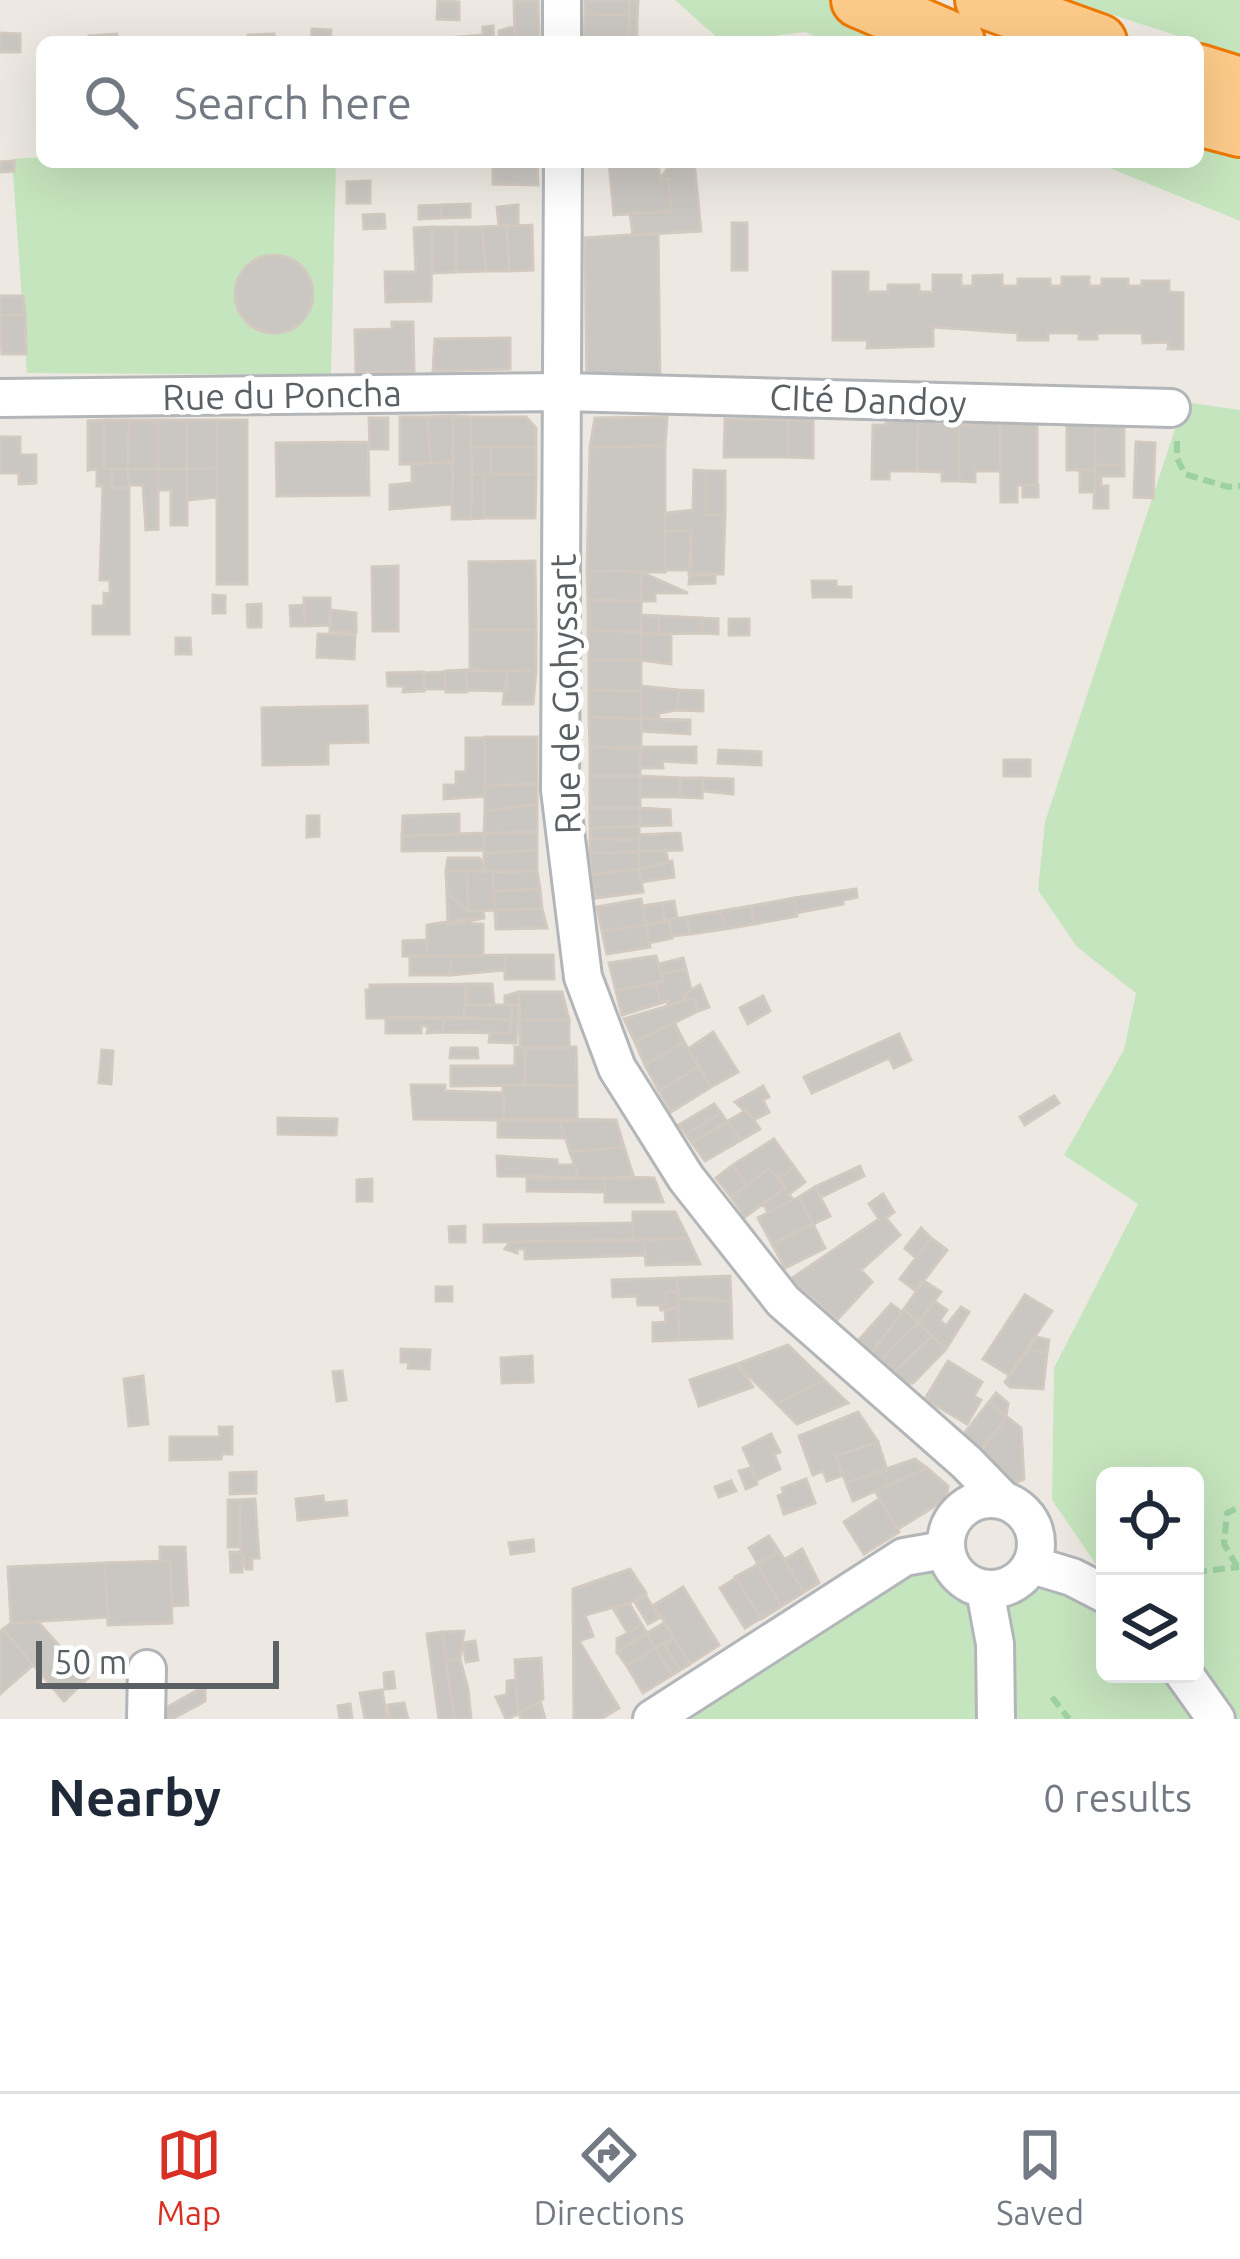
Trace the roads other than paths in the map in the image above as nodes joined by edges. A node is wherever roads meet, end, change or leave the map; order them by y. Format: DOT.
graph roads {
  1 [pos="562,0"];
  2 [pos="859,0"];
  3 [pos="983,0"];
  4 [pos="562,36"];
  5 [pos="943,36"];
  6 [pos="1082,36"];
  7 [pos="1204,74"];
  8 [pos="1240,85"];
  9 [pos="1204,120"];
  10 [pos="1240,129"];
  11 [pos="563,168"];
  12 [pos="564,392"];
  13 [pos="0,398"];
  14 [pos="1172,408"];
  15 [pos="1003,1500"];
  16 [pos="944,1550"];
  17 [pos="1032,1565"];
  18 [pos="1096,1589"];
  19 [pos="985,1590"];
  20 [pos="147,1669"];
  21 [pos="1190,1683"];
  22 [pos="146,1719"];
  23 [pos="652,1719"];
  24 [pos="996,1719"];
  25 [pos="1216,1719"];
  1 -- 4 [label="street"];
  2 -- 5 [label="highway"];
  3 -- 6 [label="highway"];
  7 -- 8 [label="highway"];
  9 -- 10 [label="highway"];
  11 -- 12 [label="street, Rue de Gohyssart"];
  12 -- 13 [label="street, Rue du Poncha"];
  12 -- 14 [label="street, CIté Dandoy"];
  12 -- 15 [label="street, Rue de Gohyssart"];
  15 -- 16 [label="street"];
  15 -- 17 [label="street, Rue de Gohyssart"];
  16 -- 19 [label="street"];
  16 -- 23 [label="street"];
  17 -- 18 [label="street"];
  17 -- 19 [label="street"];
  19 -- 24 [label="street"];
  20 -- 22 [label="street"];
  21 -- 25 [label="street"];
}
